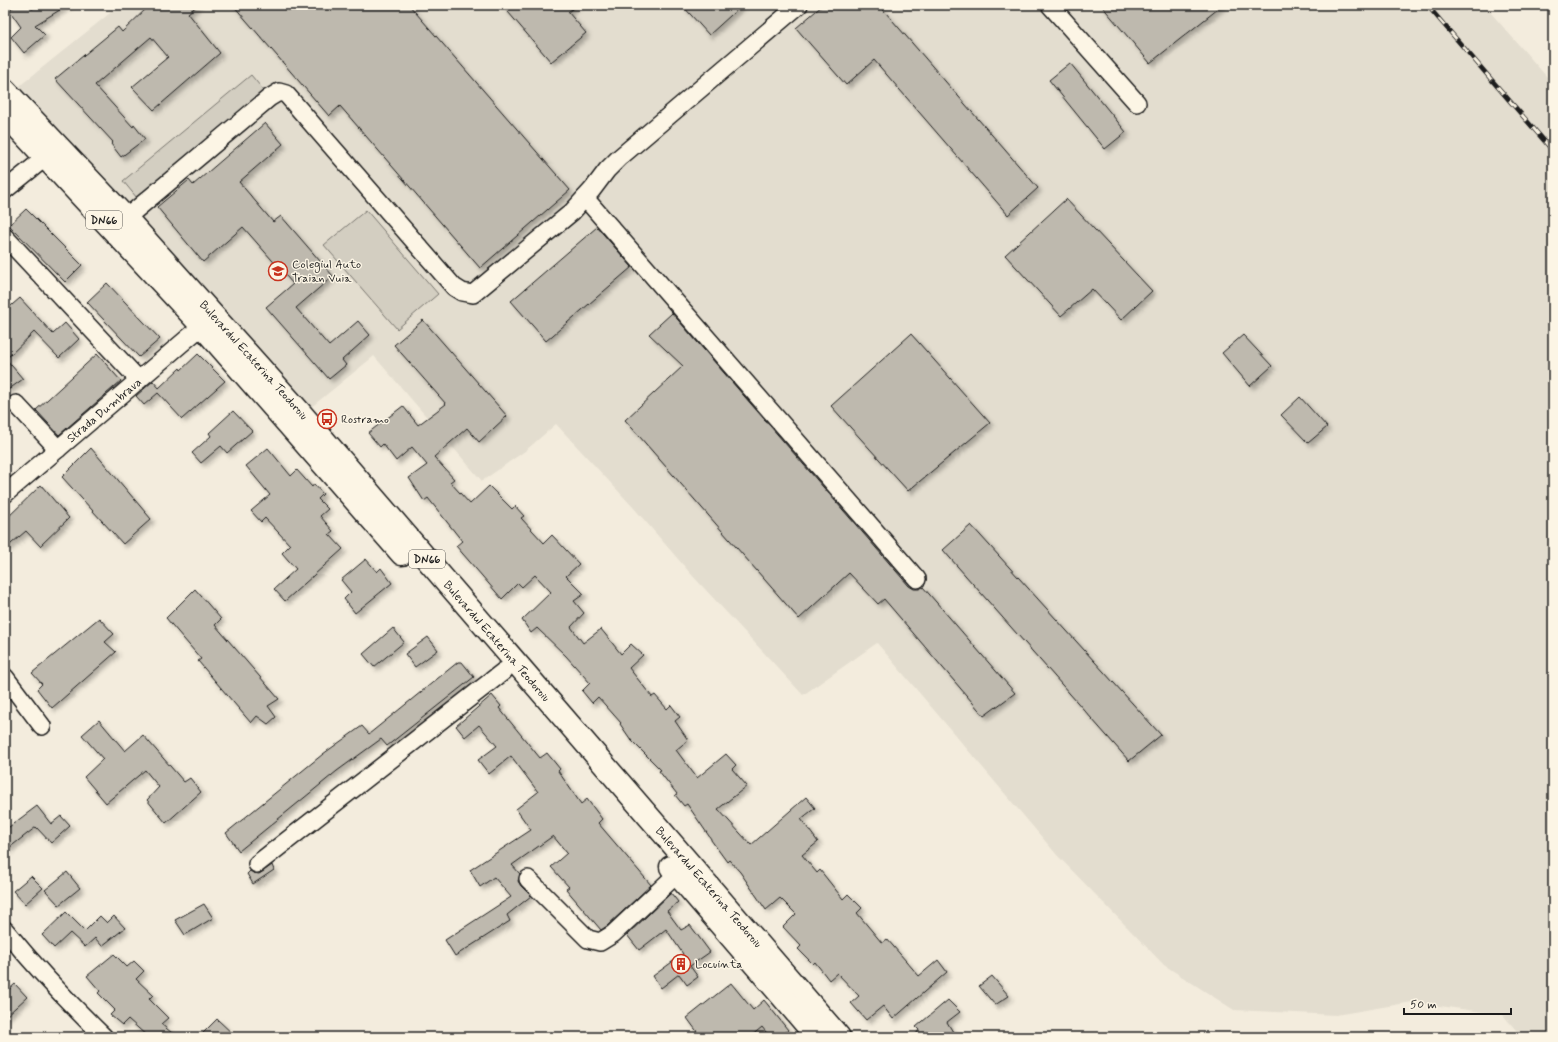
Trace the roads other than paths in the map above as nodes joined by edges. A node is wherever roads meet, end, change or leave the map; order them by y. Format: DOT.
graph roads {
  1 [pos="799,5"];
  2 [pos="1050,5"];
  3 [pos="5,90"];
  4 [pos="1137,103"];
  5 [pos="5,114"];
  6 [pos="46,157"];
  7 [pos="5,190"];
  8 [pos="585,198"];
  9 [pos="119,223"];
  10 [pos="5,237"];
  11 [pos="208,321"];
  12 [pos="139,380"];
  13 [pos="16,404"];
  14 [pos="58,449"];
  15 [pos="5,494"];
  16 [pos="917,579"];
  17 [pos="504,671"];
  18 [pos="5,677"];
  19 [pos="42,726"];
  20 [pos="257,864"];
  21 [pos="677,874"];
  22 [pos="528,879"];
  23 [pos="5,930"];
  24 [pos="104,1037"];
  25 [pos="817,1037"];
  26 [pos="839,1037"];
  1 -- 8 [label="street"];
  2 -- 4 [label="street"];
  3 -- 9 [label="main road, Bulevardul Ecaterina Teodoroiu / DN66"];
  5 -- 6 [label="main road, Bulevardul Ecaterina Teodoroiu / DN66"];
  6 -- 7 [label="street"];
  6 -- 9 [label="main road, Bulevardul Ecaterina Teodoroiu / DN66"];
  8 -- 9 [label="street"];
  8 -- 16 [label="street"];
  9 -- 11 [label="main road, Bulevardul Ecaterina Teodoroiu / DN66"];
  10 -- 12 [label="street"];
  11 -- 12 [label="street, Strada Dumbrava"];
  11 -- 17 [label="main road, Bulevardul Ecaterina Teodoroiu"];
  11 -- 26 [label="main road, Bulevardul Ecaterina Teodoroiu / DN66"];
  12 -- 14 [label="street, Strada Dumbrava"];
  13 -- 14 [label="street"];
  14 -- 15 [label="street, Strada Dumbrava"];
  17 -- 20 [label="street"];
  17 -- 21 [label="main road, Bulevardul Ecaterina Teodoroiu"];
  18 -- 19 [label="street"];
  21 -- 22 [label="street"];
  21 -- 25 [label="main road, Bulevardul Ecaterina Teodoroiu"];
  23 -- 24 [label="street"];
}
